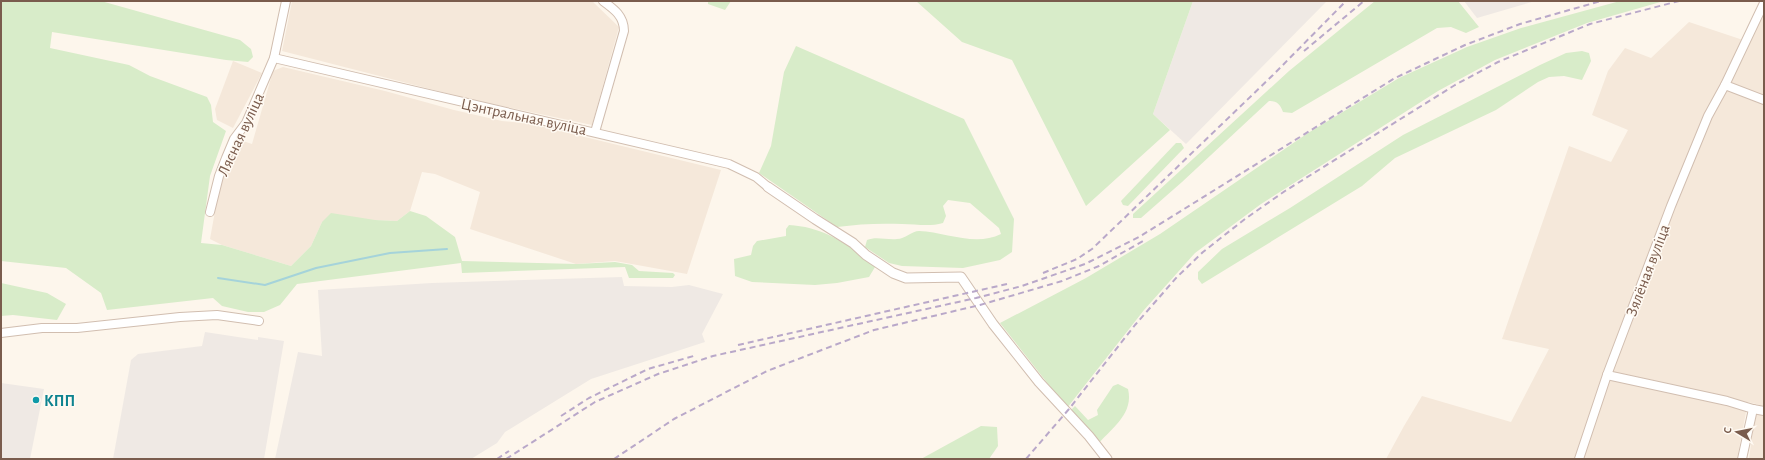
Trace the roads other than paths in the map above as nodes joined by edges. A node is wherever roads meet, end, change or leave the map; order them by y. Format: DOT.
graph roads {
  1 [pos="286,1"];
  2 [pos="603,1"];
  3 [pos="1764,3"];
  4 [pos="274,58"];
  5 [pos="1725,85"];
  6 [pos="1764,100"];
  7 [pos="595,132"];
  8 [pos="768,187"];
  9 [pos="210,212"];
  10 [pos="259,321"];
  11 [pos="1,333"];
  12 [pos="1607,375"];
  13 [pos="1753,409"];
  14 [pos="1764,411"];
  15 [pos="1107,459"];
  16 [pos="1579,459"];
  17 [pos="1742,459"];
  1 -- 4 [label="street, Лясная вуліца"];
  2 -- 7 [label="street"];
  3 -- 5 [label="street, Зялёная вуліца"];
  4 -- 7 [label="street, Цэнтральная вуліца"];
  4 -- 9 [label="street, Лясная вуліца"];
  5 -- 6 [label="street"];
  5 -- 12 [label="street, Зялёная вуліца"];
  7 -- 8 [label="street, Цэнтральная вуліца"];
  8 -- 15 [label="street"];
  10 -- 11 [label="street"];
  12 -- 13 [label="street"];
  12 -- 16 [label="street, Зялёная вуліца"];
  13 -- 14 [label="street"];
  13 -- 17 [label="street"];
}
